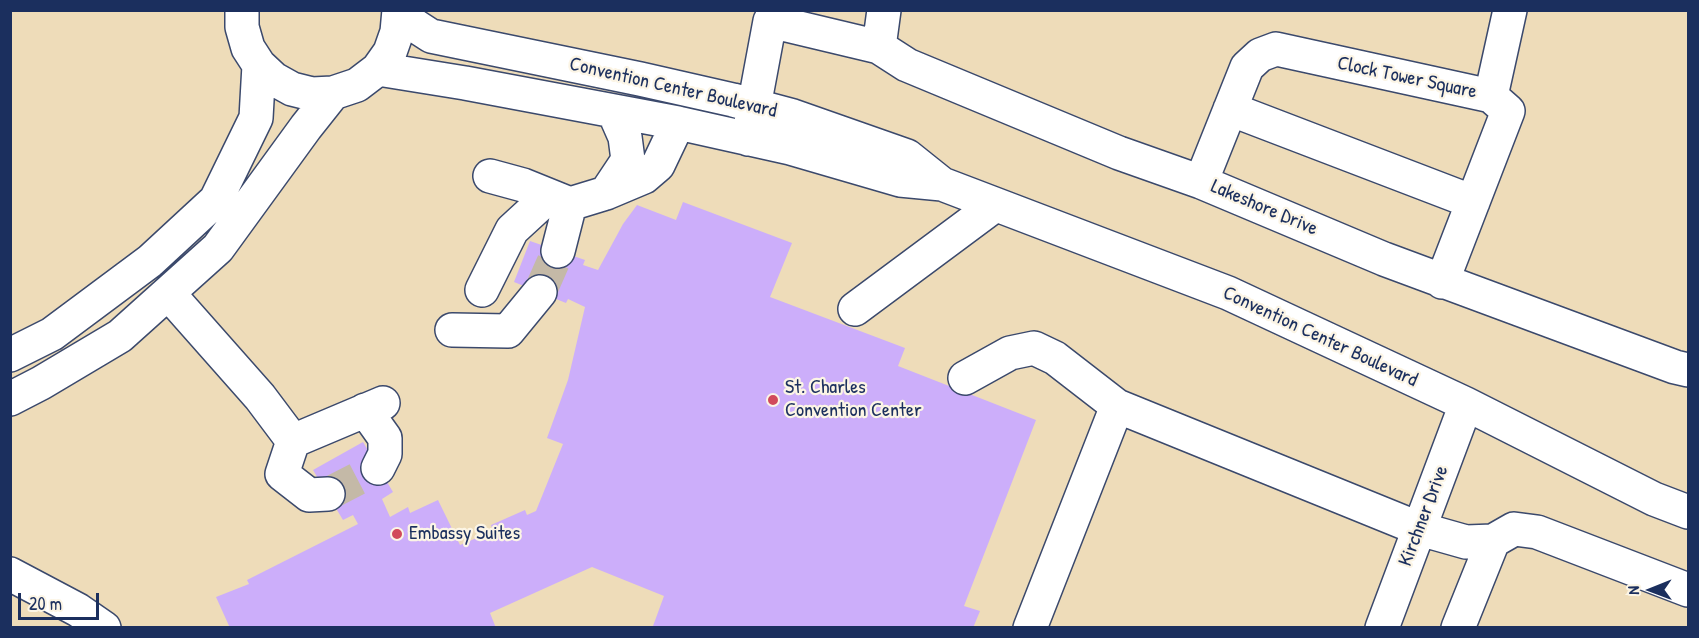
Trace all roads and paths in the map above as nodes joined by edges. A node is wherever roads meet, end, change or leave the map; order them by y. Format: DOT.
graph roads {
  1 [pos="399,10"];
  2 [pos="884,10"];
  3 [pos="1510,10"];
  4 [pos="237,16"];
  5 [pos="879,47"];
  6 [pos="259,65"];
  7 [pos="378,69"];
  8 [pos="333,93"];
  9 [pos="1491,96"];
  10 [pos="755,106"];
  11 [pos="1230,109"];
  12 [pos="614,112"];
  13 [pos="678,123"];
  14 [pos="748,139"];
  15 [pos="490,176"];
  16 [pos="1201,182"];
  17 [pos="942,184"];
  18 [pos="606,194"];
  19 [pos="560,200"];
  20 [pos="1473,202"];
  21 [pos="995,204"];
  22 [pos="558,251"];
  23 [pos="1442,282"];
  24 [pos="482,290"];
  25 [pos="540,292"];
  26 [pos="168,293"];
  27 [pos="855,309"];
  28 [pos="452,330"];
  29 [pos="10,355"];
  30 [pos="1689,370"];
  31 [pos="965,378"];
  32 [pos="10,399"];
  33 [pos="1466,404"];
  34 [pos="1117,406"];
  35 [pos="293,441"];
  36 [pos="378,468"];
  37 [pos="328,495"];
  38 [pos="1689,512"];
  39 [pos="1420,529"];
  40 [pos="1493,541"];
  41 [pos="10,574"];
  42 [pos="1689,590"];
  43 [pos="104,627"];
  44 [pos="1030,627"];
  45 [pos="1382,627"];
  46 [pos="1458,627"];
  1 -- 7 [label="street"];
  1 -- 10 [label="street, Convention Center Boulevard"];
  2 -- 5 [label="street"];
  3 -- 9 [label="street"];
  4 -- 6 [label="street"];
  5 -- 10 [label="street"];
  5 -- 16 [label="street, Lakeshore Drive"];
  6 -- 8 [label="street"];
  6 -- 29 [label="street"];
  7 -- 8 [label="street"];
  7 -- 12 [label="street, Convention Center Boulevard"];
  8 -- 26 [label="street"];
  9 -- 11 [label="street, Clock Tower Square"];
  9 -- 20 [label="street, Clock Tower Square"];
  10 -- 14 [label="street"];
  10 -- 17 [label="street, Convention Center Boulevard"];
  11 -- 16 [label="street, Clock Tower Square"];
  11 -- 20 [label="street"];
  12 -- 13 [label="street, Convention Center Boulevard"];
  12 -- 18 [label="street"];
  13 -- 14 [label="street, Convention Center Boulevard"];
  13 -- 18 [label="street"];
  14 -- 17 [label="street, Convention Center Boulevard"];
  15 -- 19 [label="street"];
  16 -- 23 [label="street, Lakeshore Drive"];
  17 -- 21 [label="street, Convention Center Boulevard"];
  18 -- 19 [label="street"];
  19 -- 22 [label="street"];
  19 -- 24 [label="street"];
  20 -- 23 [label="street, Clock Tower Square"];
  21 -- 27 [label="street"];
  21 -- 33 [label="street, Convention Center Boulevard"];
  23 -- 30 [label="street, Lakeshore Drive"];
  25 -- 28 [label="street"];
  26 -- 32 [label="street"];
  26 -- 35 [label="street"];
  31 -- 34 [label="street"];
  33 -- 38 [label="street, Convention Center Boulevard"];
  33 -- 39 [label="street, Kirchner Drive"];
  34 -- 39 [label="street"];
  34 -- 44 [label="street"];
  35 -- 36 [label="street"];
  35 -- 37 [label="street"];
  39 -- 40 [label="street"];
  39 -- 45 [label="street, Kirchner Drive"];
  40 -- 42 [label="street"];
  40 -- 46 [label="street"];
  41 -- 43 [label="street"];
}
